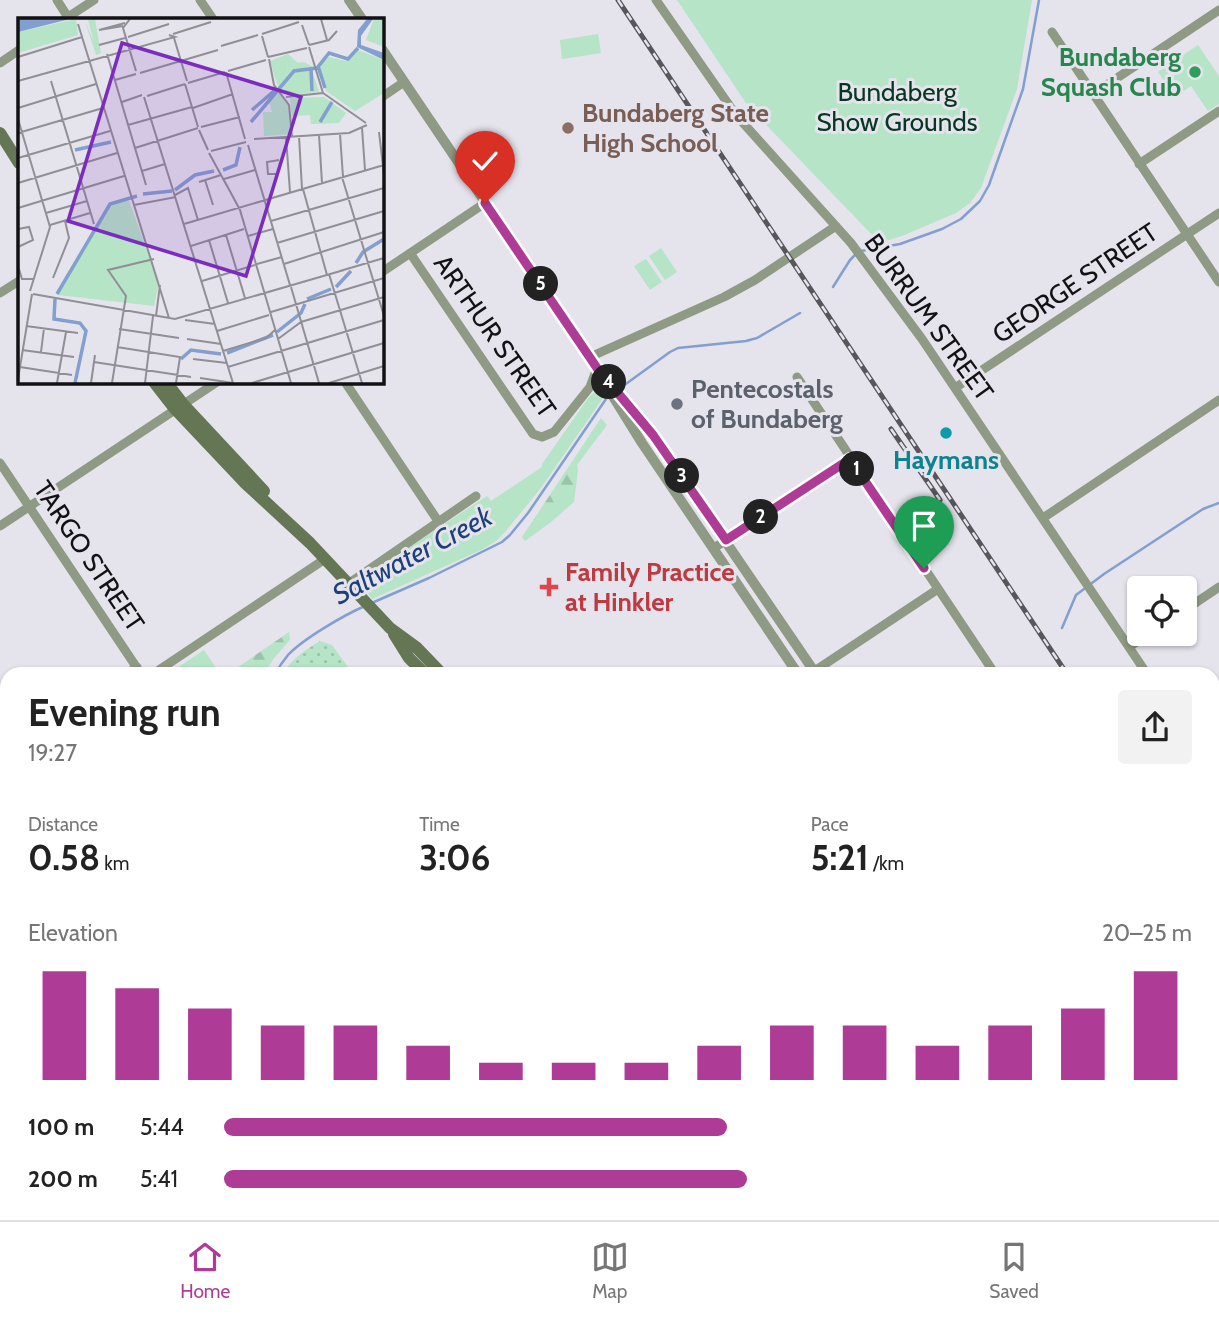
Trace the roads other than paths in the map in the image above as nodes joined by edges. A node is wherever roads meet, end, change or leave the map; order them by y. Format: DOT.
graph roads {
  1 [pos="57,0"];
  2 [pos="94,0"];
  3 [pos="200,0"];
  4 [pos="349,0"];
  5 [pos="656,0"];
  6 [pos="1219,10"];
  7 [pos="67,18"];
  8 [pos="212,18"];
  9 [pos="361,18"];
  10 [pos="1052,32"];
  11 [pos="383,50"];
  12 [pos="18,51"];
  13 [pos="0,63"];
  14 [pos="404,82"];
  15 [pos="1093,93"];
  16 [pos="383,96"];
  17 [pos="1219,111"];
  18 [pos="0,133"];
  19 [pos="0,147"];
  20 [pos="18,161"];
  21 [pos="1139,164"];
  22 [pos="18,174"];
  23 [pos="485,203"];
  24 [pos="1219,213"];
  25 [pos="836,226"];
  26 [pos="1186,234"];
  27 [pos="410,253"];
  28 [pos="383,271"];
  29 [pos="18,282"];
  30 [pos="1219,282"];
  31 [pos="0,293"];
  32 [pos="590,358"];
  33 [pos="598,369"];
  34 [pos="797,377"];
  35 [pos="155,383"];
  36 [pos="167,383"];
  37 [pos="215,383"];
  38 [pos="346,383"];
  39 [pos="955,388"];
  40 [pos="1219,400"];
  41 [pos="179,406"];
  42 [pos="850,459"];
  43 [pos="0,463"];
  44 [pos="475,496"];
  45 [pos="29,506"];
  46 [pos="1043,518"];
  47 [pos="438,521"];
  48 [pos="0,526"];
  49 [pos="726,540"];
  50 [pos="714,548"];
  51 [pos="325,559"];
  52 [pos="1219,587"];
  53 [pos="352,588"];
  54 [pos="937,589"];
  55 [pos="1197,602"];
  56 [pos="390,628"];
  57 [pos="1129,647"];
  58 [pos="136,667"];
  59 [pos="163,667"];
  60 [pos="418,667"];
  61 [pos="435,667"];
  62 [pos="792,667"];
  63 [pos="809,667"];
  64 [pos="822,667"];
  65 [pos="990,667"];
  66 [pos="1142,667"];
  1 -- 7 [label="street"];
  2 -- 7 [label="street"];
  3 -- 8 [label="street"];
  4 -- 9 [label="street"];
  5 -- 25 [label="street, BURRUM STREET"];
  6 -- 15 [label="street"];
  10 -- 15 [label="street"];
  11 -- 14 [label="street"];
  12 -- 13 [label="street"];
  14 -- 16 [label="street"];
  14 -- 23 [label="street"];
  15 -- 21 [label="street"];
  17 -- 21 [label="street"];
  18 -- 20 [label="main road"];
  19 -- 22 [label="main road"];
  21 -- 26 [label="street"];
  23 -- 27 [label="street"];
  23 -- 32 [label="street"];
  24 -- 26 [label="street, GEORGE STREET"];
  25 -- 32 [label="street"];
  25 -- 39 [label="street, BURRUM STREET"];
  26 -- 30 [label="street"];
  26 -- 39 [label="street, GEORGE STREET"];
  27 -- 28 [label="street"];
  27 -- 33 [label="street, ARTHUR STREET"];
  29 -- 31 [label="street"];
  32 -- 33 [label="street"];
  33 -- 49 [label="street"];
  33 -- 50 [label="street"];
  34 -- 42 [label="street"];
  35 -- 41 [label="main road"];
  36 -- 41 [label="main road"];
  37 -- 41 [label="street"];
  38 -- 47 [label="street"];
  39 -- 46 [label="street, BURRUM STREET"];
  40 -- 46 [label="street"];
  41 -- 45 [label="street"];
  41 -- 51 [label="main road"];
  42 -- 49 [label="street"];
  42 -- 54 [label="street"];
  43 -- 45 [label="street, TARGO STREET"];
  44 -- 47 [label="street"];
  45 -- 48 [label="street"];
  45 -- 58 [label="street, TARGO STREET"];
  46 -- 57 [label="street, BURRUM STREET"];
  47 -- 53 [label="street"];
  49 -- 50 [label="street"];
  49 -- 63 [label="street"];
  50 -- 62 [label="street"];
  51 -- 53 [label="main road"];
  51 -- 59 [label="street"];
  52 -- 55 [label="street"];
  53 -- 56 [label="main road"];
  54 -- 64 [label="street"];
  54 -- 65 [label="street"];
  56 -- 60 [label="main road"];
  56 -- 61 [label="main road"];
  57 -- 66 [label="street, BURRUM STREET"];
}
